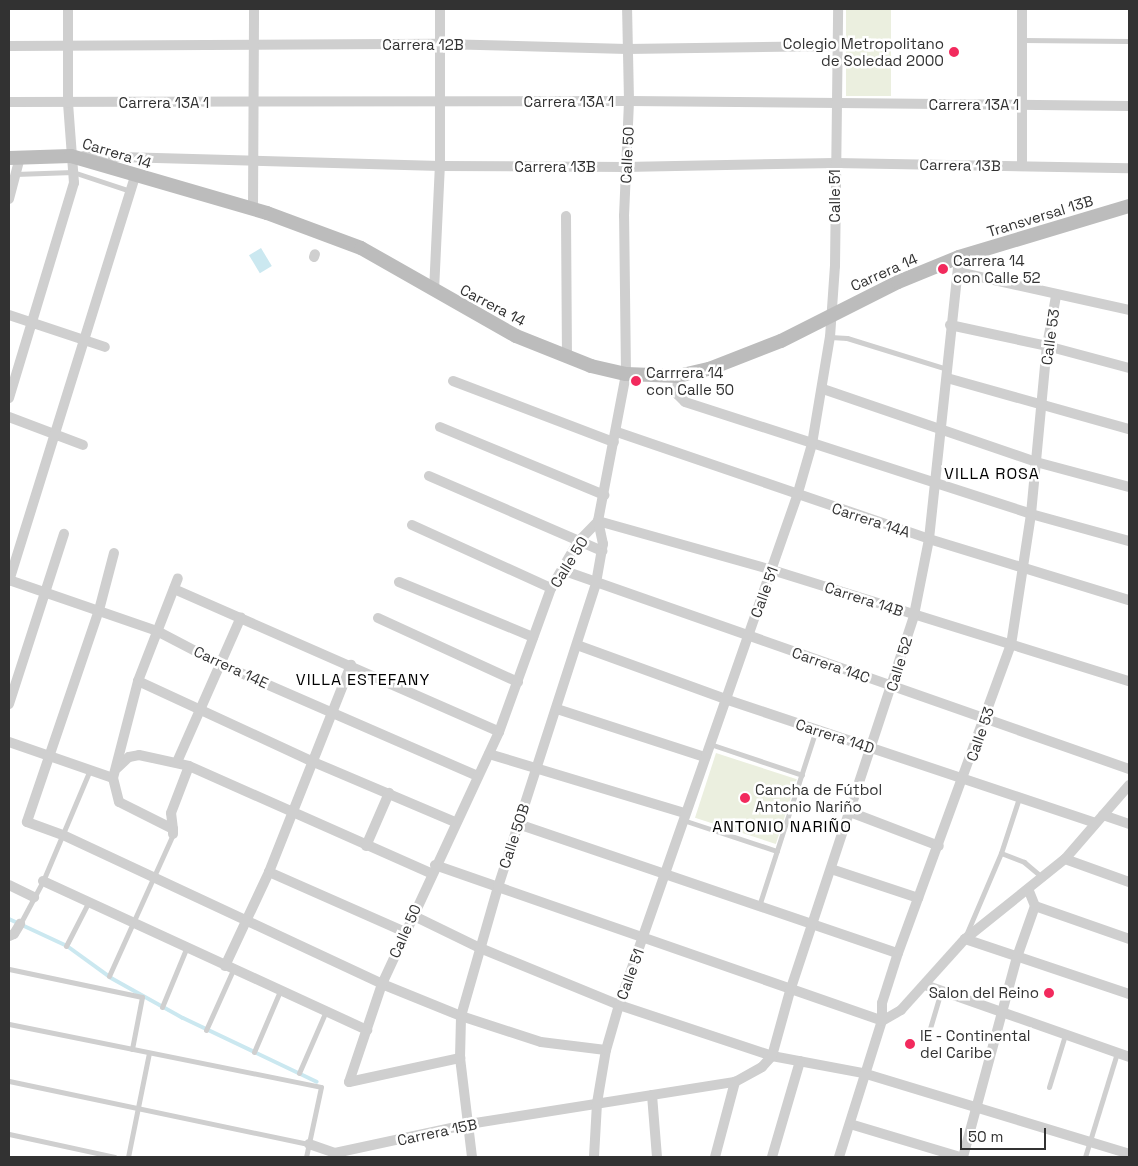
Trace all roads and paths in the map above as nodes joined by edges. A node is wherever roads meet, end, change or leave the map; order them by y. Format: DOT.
graph roads {
  1 [pos="68,9"];
  2 [pos="254,9"];
  3 [pos="440,9"];
  4 [pos="627,9"];
  5 [pos="838,9"];
  6 [pos="1022,9"];
  7 [pos="1023,40"];
  8 [pos="1129,41"];
  9 [pos="440,44"];
  10 [pos="9,46"];
  11 [pos="69,46"];
  12 [pos="254,46"];
  13 [pos="838,46"];
  14 [pos="627,49"];
  15 [pos="629,101"];
  16 [pos="9,102"];
  17 [pos="440,102"];
  18 [pos="68,103"];
  19 [pos="253,103"];
  20 [pos="837,104"];
  21 [pos="1023,106"];
  22 [pos="1129,106"];
  23 [pos="71,156"];
  24 [pos="14,158"];
  25 [pos="252,161"];
  26 [pos="835,163"];
  27 [pos="440,166"];
  28 [pos="1022,166"];
  29 [pos="626,167"];
  30 [pos="1129,168"];
  31 [pos="73,172"];
  32 [pos="15,174"];
  33 [pos="135,176"];
  34 [pos="131,191"];
  35 [pos="9,199"];
  36 [pos="1129,206"];
  37 [pos="253,208"];
  38 [pos="566,216"];
  39 [pos="959,257"];
  40 [pos="958,272"];
  41 [pos="434,291"];
  42 [pos="1056,296"];
  43 [pos="1129,310"];
  44 [pos="831,314"];
  45 [pos="9,315"];
  46 [pos="31,321"];
  47 [pos="950,326"];
  48 [pos="830,337"];
  49 [pos="86,341"];
  50 [pos="1047,346"];
  51 [pos="106,347"];
  52 [pos="567,358"];
  53 [pos="1129,368"];
  54 [pos="948,373"];
  55 [pos="626,374"];
  56 [pos="678,376"];
  57 [pos="453,381"];
  58 [pos="823,389"];
  59 [pos="9,398"];
  60 [pos="1042,402"];
  61 [pos="9,417"];
  62 [pos="440,427"];
  63 [pos="940,427"];
  64 [pos="1129,429"];
  65 [pos="54,436"];
  66 [pos="615,437"];
  67 [pos="812,444"];
  68 [pos="83,445"];
  69 [pos="1036,462"];
  70 [pos="429,476"];
  71 [pos="934,481"];
  72 [pos="1129,487"];
  73 [pos="604,495"];
  74 [pos="798,496"];
  75 [pos="1031,514"];
  76 [pos="598,521"];
  77 [pos="412,525"];
  78 [pos="64,534"];
  79 [pos="929,539"];
  80 [pos="1129,541"];
  81 [pos="578,542"];
  82 [pos="602,551"];
  83 [pos="114,553"];
  84 [pos="1023,568"];
  85 [pos="562,570"];
  86 [pos="772,570"];
  87 [pos="178,578"];
  88 [pos="9,580"];
  89 [pos="399,582"];
  90 [pos="596,583"];
  91 [pos="551,588"];
  92 [pos="174,589"];
  93 [pos="47,592"];
  94 [pos="1129,600"];
  95 [pos="99,610"];
  96 [pos="914,615"];
  97 [pos="241,617"];
  98 [pos="378,618"];
  99 [pos="157,631"];
  100 [pos="748,636"];
  101 [pos="533,637"];
  102 [pos="577,645"];
  103 [pos="1011,646"];
  104 [pos="220,664"];
  105 [pos="351,665"];
  106 [pos="138,681"];
  107 [pos="1129,681"];
  108 [pos="518,682"];
  109 [pos="892,686"];
  110 [pos="725,699"];
  111 [pos="9,704"];
  112 [pos="557,709"];
  113 [pos="199,710"];
  114 [pos="332,713"];
  115 [pos="985,719"];
  116 [pos="816,730"];
  117 [pos="499,732"];
  118 [pos="9,742"];
  119 [pos="710,744"];
  120 [pos="872,748"];
  121 [pos="488,754"];
  122 [pos="48,755"];
  123 [pos="705,757"];
  124 [pos="311,761"];
  125 [pos="177,762"];
  126 [pos="189,766"];
  127 [pos="537,766"];
  128 [pos="91,769"];
  129 [pos="1129,769"];
  130 [pos="115,773"];
  131 [pos="802,775"];
  132 [pos="477,776"];
  133 [pos="964,779"];
  134 [pos="1129,785"];
  135 [pos="389,793"];
  136 [pos="1019,798"];
  137 [pos="292,810"];
  138 [pos="850,812"];
  139 [pos="684,816"];
  140 [pos="1099,819"];
  141 [pos="455,822"];
  142 [pos="518,824"];
  143 [pos="1129,824"];
  144 [pos="173,831"];
  145 [pos="62,835"];
  146 [pos="366,846"];
  147 [pos="939,846"];
  148 [pos="777,851"];
  149 [pos="1001,853"];
  150 [pos="1065,859"];
  151 [pos="433,869"];
  152 [pos="831,869"];
  153 [pos="269,872"];
  154 [pos="666,875"];
  155 [pos="153,876"];
  156 [pos="1043,878"];
  157 [pos="43,881"];
  158 [pos="1129,882"];
  159 [pos="9,885"];
  160 [pos="498,888"];
  161 [pos="1029,890"];
  162 [pos="34,897"];
  163 [pos="918,898"];
  164 [pos="88,903"];
  165 [pos="759,906"];
  166 [pos="1035,906"];
  167 [pos="412,915"];
  168 [pos="246,920"];
  169 [pos="20,924"];
  170 [pos="132,924"];
  171 [pos="812,924"];
  172 [pos="405,932"];
  173 [pos="9,936"];
  174 [pos="644,938"];
  175 [pos="1129,938"];
  176 [pos="965,939"];
  177 [pos="66,946"];
  178 [pos="186,948"];
  179 [pos="480,948"];
  180 [pos="898,953"];
  181 [pos="1017,957"];
  182 [pos="229,968"];
  183 [pos="9,969"];
  184 [pos="109,976"];
  185 [pos="382,984"];
  186 [pos="925,985"];
  187 [pos="280,991"];
  188 [pos="790,991"];
  189 [pos="941,991"];
  190 [pos="1129,994"];
  191 [pos="619,1004"];
  192 [pos="162,1007"];
  193 [pos="326,1011"];
  194 [pos="1001,1012"];
  195 [pos="461,1016"];
  196 [pos="882,1021"];
  197 [pos="9,1024"];
  198 [pos="206,1030"];
  199 [pos="367,1030"];
  200 [pos="928,1035"];
  201 [pos="1065,1035"];
  202 [pos="132,1049"];
  203 [pos="606,1050"];
  204 [pos="254,1052"];
  205 [pos="149,1053"];
  206 [pos="1126,1054"];
  207 [pos="772,1056"];
  208 [pos="460,1058"];
  209 [pos="800,1061"];
  210 [pos="298,1073"];
  211 [pos="864,1073"];
  212 [pos="9,1081"];
  213 [pos="735,1082"];
  214 [pos="1050,1087"];
  215 [pos="652,1095"];
  216 [pos="597,1103"];
  217 [pos="978,1106"];
  218 [pos="137,1107"];
  219 [pos="469,1124"];
  220 [pos="850,1124"];
  221 [pos="9,1134"];
  222 [pos="1090,1143"];
  223 [pos="309,1144"];
  224 [pos="335,1153"];
  225 [pos="1129,1154"];
  226 [pos="115,1157"];
  227 [pos="128,1157"];
  228 [pos="306,1157"];
  229 [pos="357,1157"];
  230 [pos="472,1157"];
  231 [pos="594,1157"];
  232 [pos="657,1157"];
  233 [pos="715,1157"];
  234 [pos="772,1157"];
  235 [pos="839,1157"];
  236 [pos="962,1157"];
  237 [pos="1085,1157"];
  1 -- 11 [label="street"];
  2 -- 12 [label="street"];
  3 -- 9 [label="street"];
  4 -- 14 [label="street, Calle 50"];
  5 -- 13 [label="street, Calle 51"];
  6 -- 7 [label="street"];
  7 -- 8 [label="lane"];
  7 -- 21 [label="street"];
  9 -- 12 [label="street, Carrera 12B"];
  9 -- 14 [label="street, Carrera 12B"];
  9 -- 17 [label="street"];
  10 -- 11 [label="street, Carrera 12B"];
  11 -- 12 [label="street, Carrera 12B"];
  11 -- 18 [label="street"];
  12 -- 19 [label="street"];
  13 -- 14 [label="street, Carrera 12B"];
  13 -- 20 [label="street, Calle 51"];
  14 -- 15 [label="street, Calle 50"];
  15 -- 17 [label="street, Carrera 13A 1"];
  15 -- 20 [label="street, Carrera 13A 1"];
  15 -- 29 [label="street, Calle 50"];
  16 -- 18 [label="street, Carrera 13A 1"];
  17 -- 19 [label="street, Carrera 13A 1"];
  17 -- 27 [label="street"];
  18 -- 19 [label="street, Carrera 13A 1"];
  18 -- 23 [label="street"];
  19 -- 25 [label="street"];
  20 -- 21 [label="street, Carrera 13A 1"];
  20 -- 26 [label="street, Calle 51"];
  21 -- 22 [label="street, Carrera 13A 1"];
  21 -- 28 [label="street"];
  23 -- 24 [label="main road, Carrera 14"];
  23 -- 25 [label="street, Carrera 13B"];
  23 -- 31 [label="street"];
  23 -- 33 [label="main road, Carrera 14"];
  24 -- 32 [label="street"];
  25 -- 27 [label="street, Carrera 13B"];
  25 -- 37 [label="street"];
  26 -- 28 [label="street, Carrera 13B"];
  26 -- 29 [label="street, Carrera 13B"];
  26 -- 44 [label="street, Calle 51"];
  27 -- 29 [label="street, Carrera 13B"];
  27 -- 41 [label="street"];
  28 -- 30 [label="street, Carrera 13B"];
  29 -- 55 [label="street, Calle 50"];
  31 -- 32 [label="lane"];
  31 -- 34 [label="lane"];
  31 -- 46 [label="street"];
  32 -- 35 [label="street"];
  33 -- 34 [label="street"];
  33 -- 37 [label="main road, Carrera 14"];
  34 -- 49 [label="street"];
  36 -- 39 [label="main road, Transversal 13B"];
  37 -- 41 [label="main road, Carrera 14"];
  38 -- 52 [label="street"];
  39 -- 40 [label="street, Calle 52"];
  39 -- 44 [label="main road, Carrera 14"];
  40 -- 42 [label="street"];
  40 -- 47 [label="street, Calle 52"];
  41 -- 52 [label="main road, Carrera 14"];
  42 -- 43 [label="street"];
  42 -- 50 [label="street, Calle 53"];
  44 -- 48 [label="street, Calle 51"];
  44 -- 56 [label="main road, Carrera 14"];
  45 -- 46 [label="street"];
  46 -- 49 [label="street"];
  46 -- 59 [label="street"];
  47 -- 50 [label="street"];
  47 -- 54 [label="street, Calle 52"];
  48 -- 54 [label="lane"];
  48 -- 58 [label="street, Calle 51"];
  49 -- 51 [label="street"];
  49 -- 65 [label="street"];
  50 -- 53 [label="street"];
  50 -- 60 [label="street, Calle 53"];
  52 -- 55 [label="main road, Carrera 14"];
  54 -- 60 [label="street"];
  54 -- 63 [label="street, Calle 52"];
  55 -- 56 [label="main road, Carrera 14"];
  55 -- 66 [label="street, Calle 50"];
  56 -- 67 [label="street"];
  57 -- 66 [label="street, Carrera 14A"];
  58 -- 63 [label="street"];
  58 -- 67 [label="street, Calle 51"];
  60 -- 64 [label="street"];
  60 -- 69 [label="street, Calle 53"];
  61 -- 65 [label="street"];
  62 -- 73 [label="street"];
  63 -- 69 [label="street"];
  63 -- 71 [label="street, Calle 52"];
  65 -- 68 [label="street"];
  65 -- 88 [label="street"];
  66 -- 73 [label="street, Calle 50"];
  66 -- 74 [label="street, Carrera 14A"];
  67 -- 71 [label="street"];
  67 -- 74 [label="street, Calle 51"];
  69 -- 72 [label="street"];
  69 -- 75 [label="street, Calle 53"];
  70 -- 81 [label="street"];
  71 -- 75 [label="street"];
  71 -- 79 [label="street, Calle 52"];
  73 -- 76 [label="street, Calle 50"];
  74 -- 79 [label="street, Carrera 14A"];
  74 -- 86 [label="street, Calle 51"];
  75 -- 80 [label="street"];
  75 -- 84 [label="street, Calle 53"];
  76 -- 81 [label="street, Calle 50"];
  76 -- 82 [label="street, Calle 50B"];
  76 -- 86 [label="street, Carrera 14B"];
  77 -- 91 [label="street"];
  78 -- 93 [label="street"];
  79 -- 84 [label="street, Carrera 14A"];
  79 -- 96 [label="street, Calle 52"];
  81 -- 82 [label="street"];
  81 -- 85 [label="street, Calle 50"];
  82 -- 90 [label="street, Calle 50B"];
  83 -- 95 [label="street"];
  84 -- 94 [label="street, Carrera 14A"];
  84 -- 103 [label="street, Calle 53"];
  85 -- 90 [label="street, Carrera 14C"];
  85 -- 91 [label="street, Calle 50"];
  86 -- 96 [label="street, Carrera 14B"];
  86 -- 100 [label="street, Calle 51"];
  87 -- 92 [label="street"];
  88 -- 93 [label="street, Carrera 14E"];
  89 -- 101 [label="street"];
  90 -- 100 [label="street, Carrera 14C"];
  90 -- 102 [label="street, Calle 50B"];
  91 -- 101 [label="street, Calle 50"];
  92 -- 97 [label="street"];
  92 -- 99 [label="street"];
  93 -- 95 [label="street, Carrera 14E"];
  93 -- 111 [label="street"];
  95 -- 99 [label="street, Carrera 14E"];
  95 -- 122 [label="street"];
  96 -- 103 [label="street, Carrera 14B"];
  96 -- 109 [label="street, Calle 52"];
  97 -- 104 [label="street"];
  97 -- 105 [label="street"];
  98 -- 108 [label="street"];
  99 -- 104 [label="street, Carrera 14E"];
  99 -- 106 [label="street"];
  100 -- 109 [label="street, Carrera 14C"];
  100 -- 110 [label="street, Calle 51"];
  101 -- 108 [label="street, Calle 50"];
  102 -- 110 [label="street, Carrera 14D"];
  102 -- 112 [label="street, Calle 50B"];
  103 -- 107 [label="street, Carrera 14B"];
  103 -- 115 [label="street, Calle 53"];
  104 -- 113 [label="street"];
  104 -- 114 [label="street, Carrera 14E"];
  105 -- 114 [label="street"];
  105 -- 117 [label="street"];
  106 -- 113 [label="street"];
  106 -- 130 [label="street"];
  108 -- 117 [label="street, Calle 50"];
  109 -- 115 [label="street, Carrera 14C"];
  109 -- 120 [label="street, Calle 52"];
  110 -- 116 [label="street, Carrera 14D"];
  110 -- 119 [label="street, Calle 51"];
  112 -- 123 [label="street"];
  112 -- 127 [label="street, Calle 50B"];
  113 -- 124 [label="street"];
  113 -- 125 [label="street"];
  114 -- 124 [label="street"];
  114 -- 132 [label="street, Carrera 14E"];
  115 -- 129 [label="street, Carrera 14C"];
  115 -- 133 [label="street, Calle 53"];
  116 -- 120 [label="street, Carrera 14D"];
  116 -- 131 [label="lane"];
  117 -- 121 [label="street, Calle 50"];
  118 -- 122 [label="street"];
  119 -- 123 [label="street, Calle 51"];
  119 -- 131 [label="lane"];
  120 -- 133 [label="street, Carrera 14D"];
  120 -- 138 [label="street, Calle 52"];
  121 -- 127 [label="street"];
  121 -- 132 [label="street, Calle 50"];
  122 -- 128 [label="street"];
  122 -- 145 [label="street"];
  123 -- 139 [label="street, Calle 51"];
  124 -- 135 [label="street"];
  124 -- 137 [label="street"];
  125 -- 126 [label="street"];
  125 -- 130 [label="street"];
  126 -- 137 [label="street"];
  126 -- 144 [label="street"];
  127 -- 139 [label="street"];
  127 -- 142 [label="street, Calle 50B"];
  128 -- 130 [label="street"];
  128 -- 145 [label="lane"];
  130 -- 144 [label="street"];
  131 -- 148 [label="lane"];
  132 -- 141 [label="street, Calle 50"];
  133 -- 136 [label="street, Carrera 14D"];
  133 -- 147 [label="street, Calle 53"];
  134 -- 140 [label="street"];
  135 -- 141 [label="street"];
  135 -- 146 [label="street"];
  136 -- 140 [label="street, Carrera 14D"];
  136 -- 149 [label="lane"];
  137 -- 146 [label="street"];
  137 -- 153 [label="street"];
  138 -- 147 [label="street"];
  138 -- 152 [label="street, Calle 52"];
  139 -- 148 [label="lane"];
  139 -- 154 [label="street, Calle 51"];
  140 -- 143 [label="street, Carrera 14D"];
  140 -- 150 [label="street"];
  141 -- 151 [label="street, Calle 50"];
  142 -- 154 [label="street"];
  142 -- 160 [label="street, Calle 50B"];
  144 -- 155 [label="lane"];
  145 -- 155 [label="street"];
  145 -- 157 [label="lane"];
  146 -- 151 [label="street"];
  147 -- 163 [label="street, Calle 53"];
  148 -- 165 [label="lane"];
  149 -- 156 [label="lane"];
  149 -- 176 [label="lane"];
  150 -- 156 [label="street"];
  150 -- 158 [label="street"];
  151 -- 160 [label="street"];
  151 -- 167 [label="street, Calle 50"];
  152 -- 163 [label="street"];
  152 -- 171 [label="street, Calle 52"];
  153 -- 168 [label="street"];
  153 -- 172 [label="street"];
  154 -- 165 [label="street"];
  154 -- 174 [label="street, Calle 51"];
  155 -- 168 [label="street"];
  155 -- 170 [label="lane"];
  156 -- 161 [label="street"];
  157 -- 162 [label="lane"];
  157 -- 164 [label="street"];
  159 -- 162 [label="street"];
  160 -- 174 [label="street"];
  160 -- 179 [label="street, Calle 50B"];
  161 -- 166 [label="street"];
  161 -- 176 [label="street"];
  162 -- 169 [label="lane"];
  163 -- 180 [label="street, Calle 53"];
  164 -- 170 [label="street"];
  164 -- 177 [label="lane"];
  165 -- 171 [label="street"];
  166 -- 175 [label="street"];
  166 -- 181 [label="street"];
  167 -- 172 [label="street, Calle 50"];
  167 -- 179 [label="street"];
  168 -- 182 [label="street"];
  168 -- 185 [label="street"];
  169 -- 173 [label="street"];
  170 -- 178 [label="street"];
  170 -- 184 [label="lane"];
  171 -- 180 [label="street"];
  171 -- 188 [label="street, Calle 52"];
  172 -- 185 [label="street, Calle 50"];
  174 -- 188 [label="street"];
  174 -- 191 [label="street, Calle 51"];
  176 -- 181 [label="street"];
  176 -- 186 [label="street"];
  178 -- 182 [label="street"];
  178 -- 192 [label="lane"];
  179 -- 191 [label="street"];
  179 -- 195 [label="street, Calle 50B"];
  180 -- 196 [label="street, Calle 53"];
  181 -- 190 [label="street"];
  181 -- 194 [label="street"];
  182 -- 187 [label="street"];
  182 -- 198 [label="lane"];
  183 -- 202 [label="lane"];
  185 -- 195 [label="street"];
  185 -- 199 [label="street, Calle 50"];
  186 -- 189 [label="street"];
  186 -- 196 [label="street"];
  187 -- 193 [label="street"];
  187 -- 204 [label="lane"];
  188 -- 196 [label="street"];
  188 -- 207 [label="street, Calle 52"];
  189 -- 194 [label="street"];
  189 -- 200 [label="lane"];
  191 -- 203 [label="street, Calle 51"];
  191 -- 207 [label="street"];
  193 -- 199 [label="street"];
  193 -- 210 [label="lane"];
  194 -- 201 [label="street"];
  194 -- 217 [label="street"];
  195 -- 203 [label="street"];
  195 -- 208 [label="street, Calle 50B"];
  196 -- 211 [label="street, Calle 53"];
  197 -- 202 [label="lane"];
  199 -- 208 [label="street, Calle 50"];
  201 -- 206 [label="street"];
  201 -- 214 [label="lane"];
  202 -- 205 [label="lane"];
  203 -- 216 [label="street, Calle 51"];
  205 -- 218 [label="lane"];
  205 -- 223 [label="lane"];
  206 -- 222 [label="lane"];
  207 -- 209 [label="street"];
  207 -- 213 [label="street, Carrera 15B"];
  208 -- 219 [label="street, Calle 50B"];
  209 -- 211 [label="street"];
  209 -- 234 [label="street"];
  211 -- 217 [label="street"];
  211 -- 220 [label="street, Calle 53"];
  212 -- 218 [label="lane"];
  213 -- 215 [label="street, Carrera 15B"];
  213 -- 233 [label="street"];
  215 -- 216 [label="street, Carrera 15B"];
  215 -- 232 [label="street"];
  216 -- 219 [label="street, Carrera 15B"];
  216 -- 231 [label="street, Calle 51"];
  217 -- 222 [label="street"];
  217 -- 236 [label="street"];
  218 -- 223 [label="lane"];
  218 -- 227 [label="lane"];
  219 -- 224 [label="street, Carrera 15B"];
  219 -- 230 [label="street, Calle 50B"];
  220 -- 235 [label="street, Calle 53"];
  220 -- 236 [label="street"];
  221 -- 226 [label="lane"];
  222 -- 225 [label="street"];
  222 -- 237 [label="lane"];
  223 -- 224 [label="street"];
  223 -- 228 [label="lane"];
  224 -- 229 [label="street"];
}
